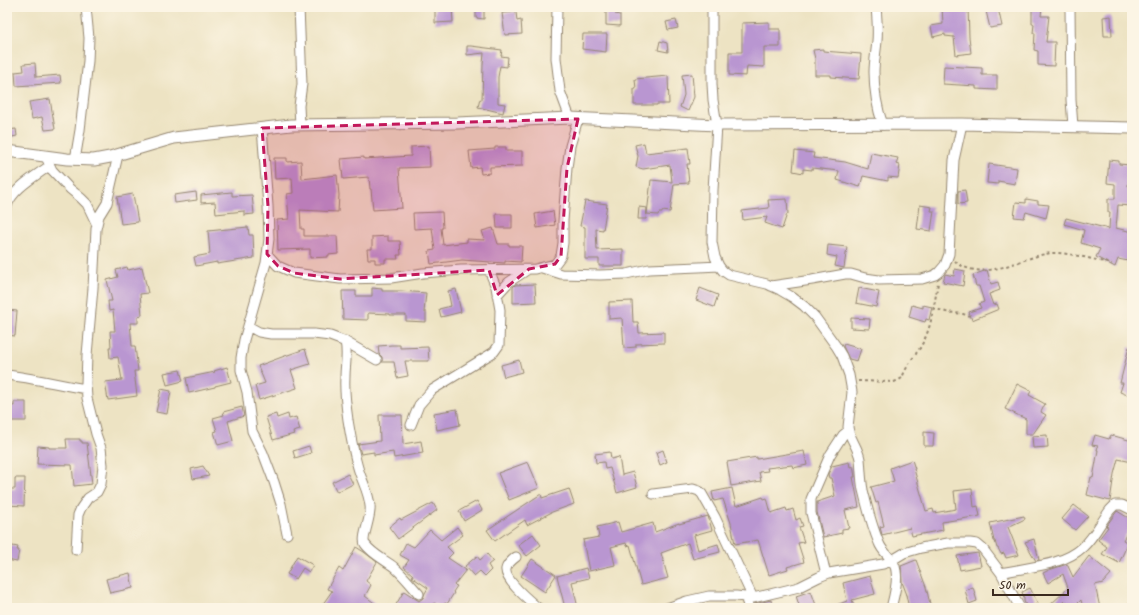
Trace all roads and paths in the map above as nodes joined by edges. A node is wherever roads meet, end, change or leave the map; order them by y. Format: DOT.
graph roads {
  1 [pos="86,7"];
  2 [pos="299,7"];
  3 [pos="557,7"];
  4 [pos="712,7"];
  5 [pos="876,7"];
  6 [pos="1070,7"];
  7 [pos="574,118"];
  8 [pos="962,124"];
  9 [pos="300,125"];
  10 [pos="717,125"];
  11 [pos="883,125"];
  12 [pos="1073,126"];
  13 [pos="262,128"];
  14 [pos="1132,128"];
  15 [pos="7,151"];
  16 [pos="118,155"];
  17 [pos="75,160"];
  18 [pos="48,161"];
  19 [pos="7,206"];
  20 [pos="97,225"];
  21 [pos="267,254"];
  22 [pos="949,254"];
  23 [pos="1112,264"];
  24 [pos="719,266"];
  25 [pos="542,268"];
  26 [pos="489,270"];
  27 [pos="529,270"];
  28 [pos="939,272"];
  29 [pos="771,286"];
  30 [pos="497,295"];
  31 [pos="933,308"];
  32 [pos="974,317"];
  33 [pos="248,326"];
  34 [pos="344,341"];
  35 [pos="377,360"];
  36 [pos="7,375"];
  37 [pos="850,382"];
  38 [pos="86,389"];
  39 [pos="411,425"];
  40 [pos="848,431"];
  41 [pos="653,494"];
  42 [pos="1132,510"];
  43 [pos="287,534"];
  44 [pos="76,550"];
  45 [pos="516,557"];
  46 [pos="892,560"];
  47 [pos="1001,573"];
  48 [pos="826,574"];
  49 [pos="419,594"];
  50 [pos="749,598"];
  51 [pos="538,608"];
  52 [pos="667,608"];
  53 [pos="749,608"];
  54 [pos="891,608"];
  55 [pos="1020,608"];
  1 -- 17 [label="street"];
  2 -- 9 [label="street"];
  3 -- 7 [label="street"];
  4 -- 10 [label="street"];
  5 -- 11 [label="street"];
  6 -- 12 [label="street"];
  7 -- 9 [label="street"];
  7 -- 10 [label="street"];
  7 -- 25 [label="street"];
  8 -- 11 [label="street"];
  8 -- 12 [label="street"];
  8 -- 22 [label="street"];
  9 -- 13 [label="street"];
  10 -- 11 [label="street"];
  10 -- 24 [label="street"];
  12 -- 14 [label="street"];
  13 -- 16 [label="street"];
  13 -- 21 [label="street"];
  15 -- 18 [label="street"];
  16 -- 17 [label="street"];
  16 -- 20 [label="street"];
  17 -- 18 [label="street"];
  18 -- 19 [label="street"];
  18 -- 20 [label="street"];
  20 -- 38 [label="street"];
  21 -- 26 [label="street"];
  21 -- 33 [label="street"];
  22 -- 23 [label="path"];
  22 -- 28 [label="street"];
  24 -- 25 [label="street"];
  24 -- 29 [label="street"];
  25 -- 27 [label="street"];
  26 -- 27 [label="street"];
  26 -- 30 [label="street"];
  27 -- 30 [label="street"];
  28 -- 29 [label="street"];
  28 -- 31 [label="path"];
  29 -- 37 [label="street"];
  30 -- 39 [label="street"];
  31 -- 32 [label="path"];
  31 -- 37 [label="path"];
  33 -- 34 [label="street"];
  33 -- 43 [label="street"];
  34 -- 35 [label="street"];
  34 -- 49 [label="street"];
  36 -- 38 [label="street"];
  37 -- 40 [label="street"];
  38 -- 44 [label="street"];
  40 -- 46 [label="street"];
  40 -- 48 [label="street"];
  41 -- 50 [label="street"];
  42 -- 47 [label="street"];
  45 -- 51 [label="street"];
  46 -- 47 [label="street"];
  46 -- 48 [label="street"];
  46 -- 54 [label="street"];
  47 -- 55 [label="street"];
  48 -- 50 [label="street"];
  50 -- 52 [label="street"];
  50 -- 53 [label="street"];
}
